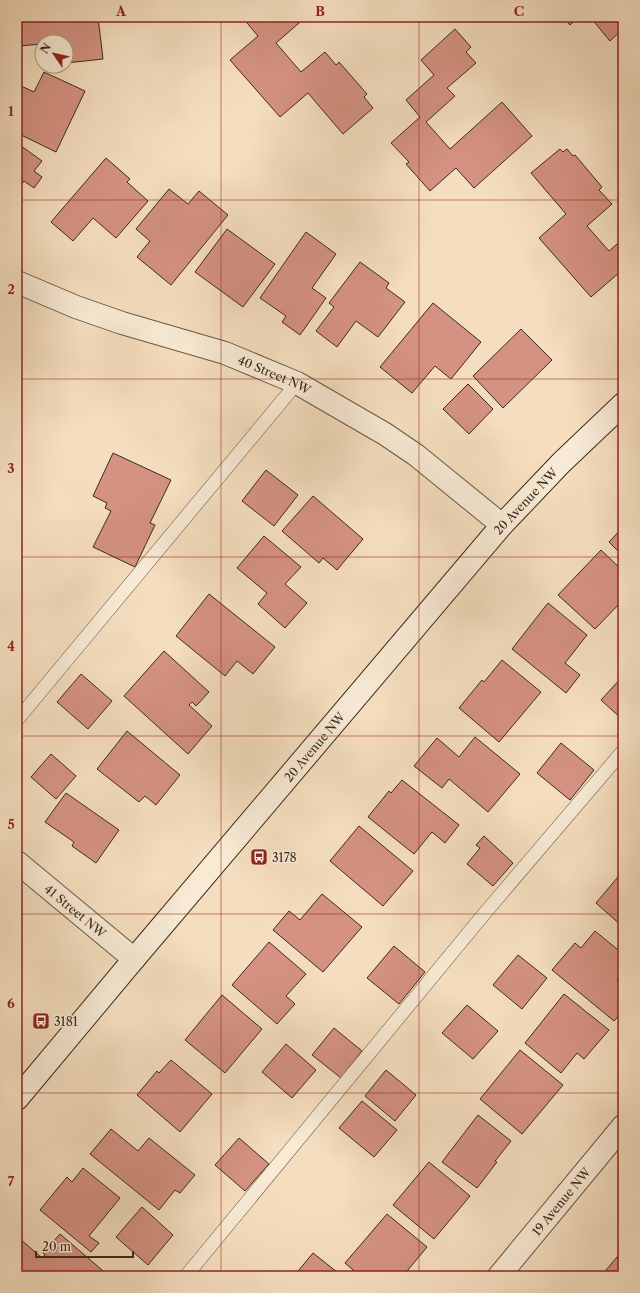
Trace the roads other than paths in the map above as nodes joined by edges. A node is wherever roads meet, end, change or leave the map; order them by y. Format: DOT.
graph roads {
  1 [pos="17,282"];
  2 [pos="297,383"];
  3 [pos="623,404"];
  4 [pos="502,525"];
  5 [pos="17,720"];
  6 [pos="623,751"];
  7 [pos="17,862"];
  8 [pos="134,959"];
  9 [pos="17,1099"];
  10 [pos="623,1126"];
  11 [pos="186,1276"];
  12 [pos="499,1276"];
  1 -- 2 [label="street, 40 Street NW"];
  2 -- 4 [label="street, 40 Street NW"];
  2 -- 5 [label="lane"];
  3 -- 4 [label="street, 20 Avenue NW"];
  4 -- 8 [label="street, 20 Avenue NW"];
  6 -- 11 [label="lane"];
  7 -- 8 [label="street, 41 Street NW"];
  8 -- 9 [label="street, 20 Avenue NW"];
  10 -- 12 [label="street, 19 Avenue NW"];
}
